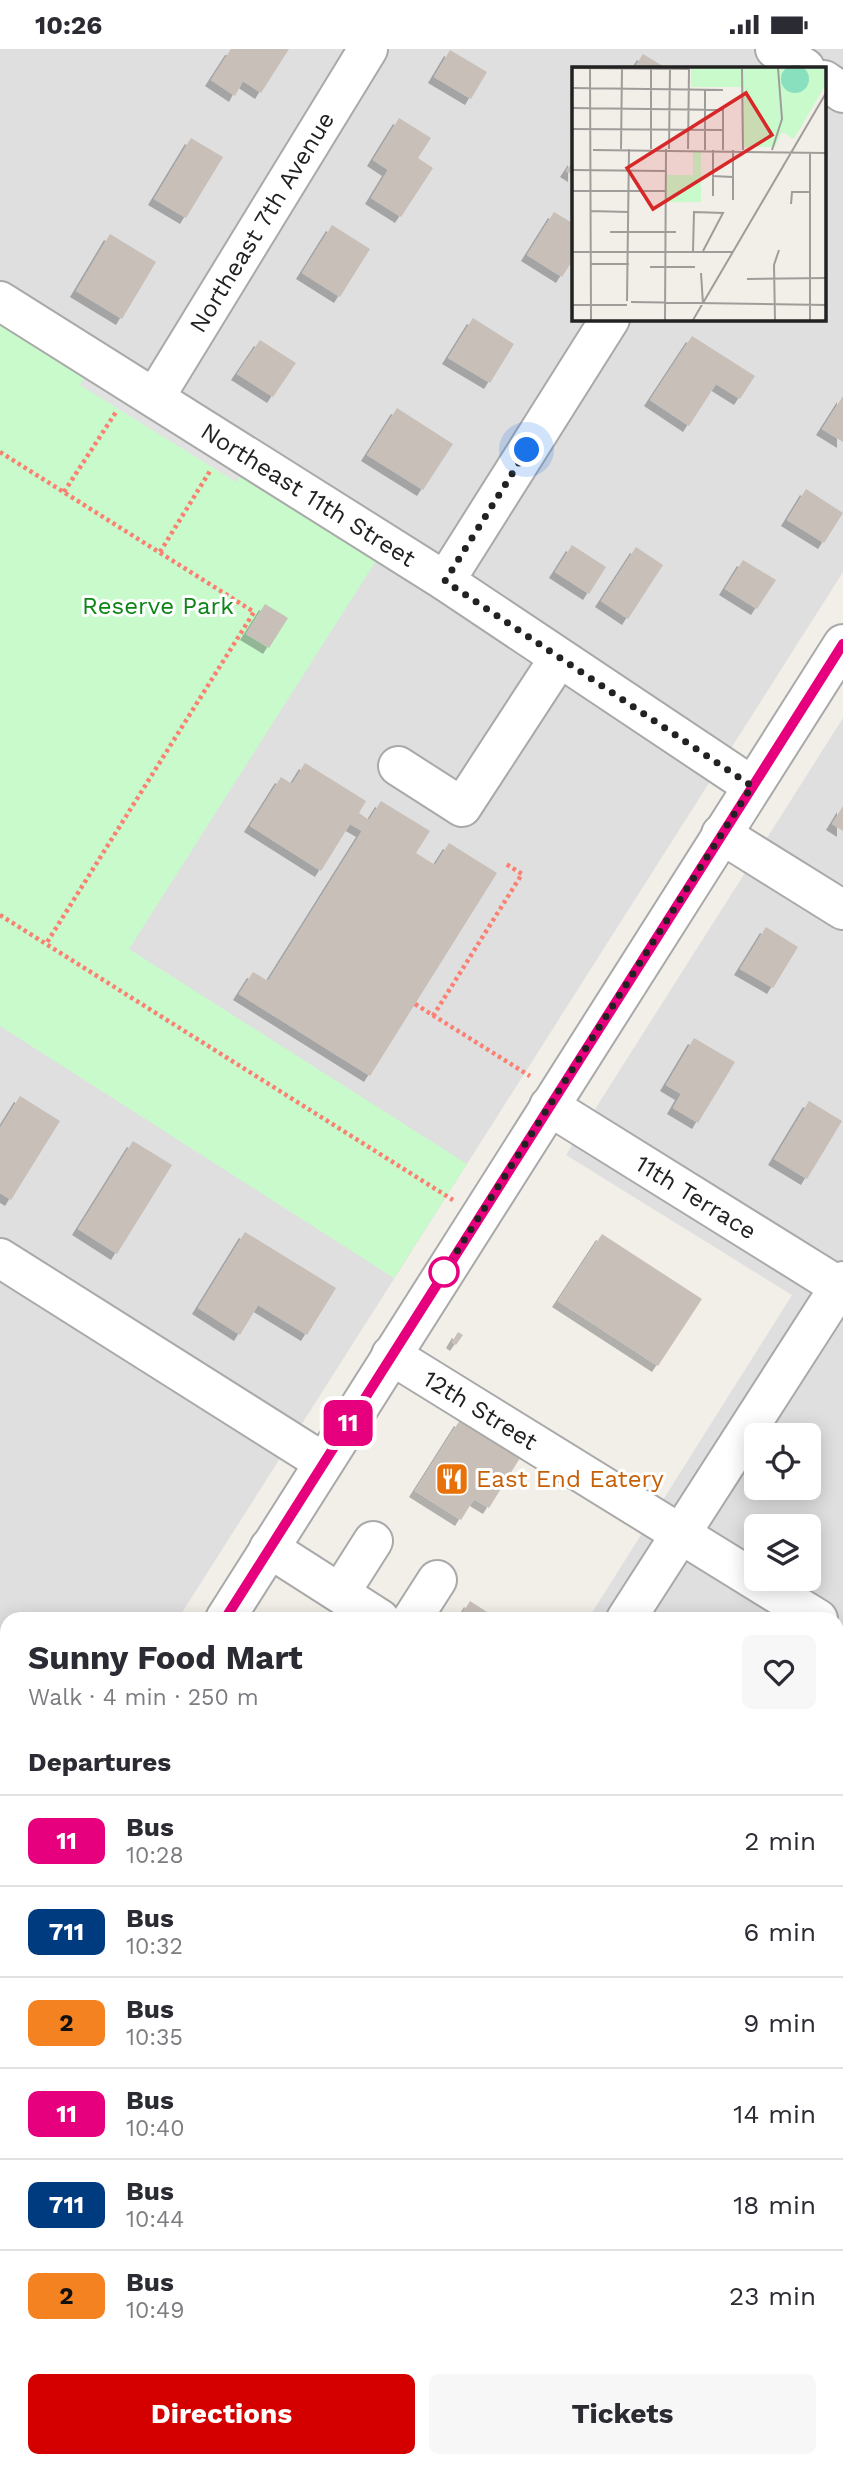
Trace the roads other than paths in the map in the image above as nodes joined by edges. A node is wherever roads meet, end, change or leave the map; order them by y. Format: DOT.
graph roads {
  1 [pos="368,49"];
  2 [pos="826,82"];
  3 [pos="843,93"];
  4 [pos="0,301"];
  5 [pos="609,320"];
  6 [pos="155,397"];
  7 [pos="445,581"];
  8 [pos="843,644"];
  9 [pos="558,657"];
  10 [pos="398,766"];
  11 [pos="752,786"];
  12 [pos="721,834"];
  13 [pos="843,910"];
  14 [pos="540,1092"];
  15 [pos="0,1258"];
  16 [pos="842,1285"];
  17 [pos="391,1355"];
  18 [pos="323,1462"];
  19 [pos="682,1534"];
  20 [pos="373,1541"];
  21 [pos="269,1548"];
  22 [pos="437,1580"];
  23 [pos="340,1593"];
  24 [pos="235,1612"];
  25 [pos="369,1612"];
  26 [pos="416,1612"];
  27 [pos="631,1612"];
  28 [pos="807,1612"];
  1 -- 6 [label="street, Northeast 7th Avenue"];
  2 -- 3 [label="street"];
  4 -- 6 [label="street, Northeast 11th Street"];
  5 -- 7 [label="street"];
  6 -- 7 [label="street, Northeast 11th Street"];
  7 -- 9 [label="street, Northeast 11th Street"];
  8 -- 11 [label="street"];
  9 -- 10 [label="street"];
  9 -- 11 [label="street, Northeast 11th Street"];
  11 -- 12 [label="street"];
  12 -- 13 [label="street"];
  12 -- 14 [label="street"];
  14 -- 16 [label="street, 11th Terrace"];
  14 -- 17 [label="street"];
  15 -- 18 [label="street"];
  16 -- 19 [label="street"];
  17 -- 18 [label="street"];
  17 -- 19 [label="street, 12th Street"];
  18 -- 21 [label="street"];
  19 -- 27 [label="street"];
  19 -- 28 [label="street, 12th Street"];
  20 -- 23 [label="street"];
  21 -- 23 [label="street"];
  21 -- 24 [label="street"];
  22 -- 26 [label="street"];
  23 -- 25 [label="street"];
}
